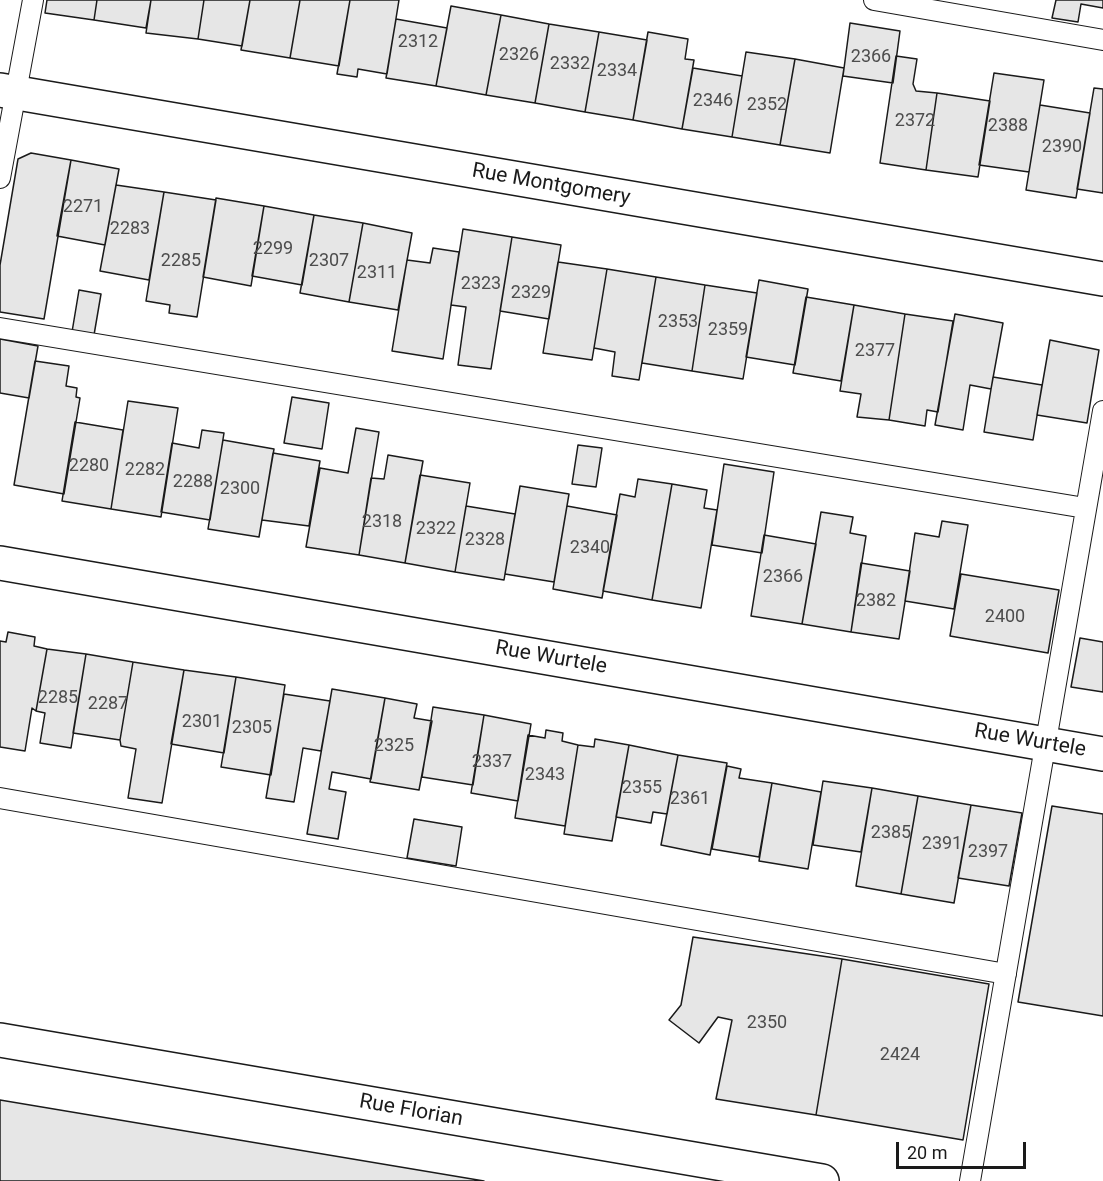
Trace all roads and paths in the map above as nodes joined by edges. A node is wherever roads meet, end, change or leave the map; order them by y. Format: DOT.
graph roads {
  1 [pos="33,0"];
  2 [pos="874,0"];
  3 [pos="1103,40"];
  4 [pos="7,92"];
  5 [pos="0,178"];
  6 [pos="1103,279"];
  7 [pos="0,328"];
  8 [pos="1103,411"];
  9 [pos="1085,508"];
  10 [pos="0,563"];
  11 [pos="1047,744"];
  12 [pos="1103,754"];
  13 [pos="0,798"];
  14 [pos="1006,974"];
  15 [pos="0,1040"];
  16 [pos="822,1181"];
  17 [pos="970,1181"];
  1 -- 4 [label="lane"];
  2 -- 3 [label="lane"];
  4 -- 5 [label="lane"];
  4 -- 6 [label="street, Rue Montgomery"];
  7 -- 9 [label="lane"];
  8 -- 9 [label="lane"];
  9 -- 11 [label="lane"];
  10 -- 11 [label="street, Rue Wurtele"];
  11 -- 12 [label="street, Rue Wurtele"];
  11 -- 14 [label="lane"];
  13 -- 14 [label="lane"];
  14 -- 17 [label="lane"];
  15 -- 16 [label="street, Rue Florian"];
}
